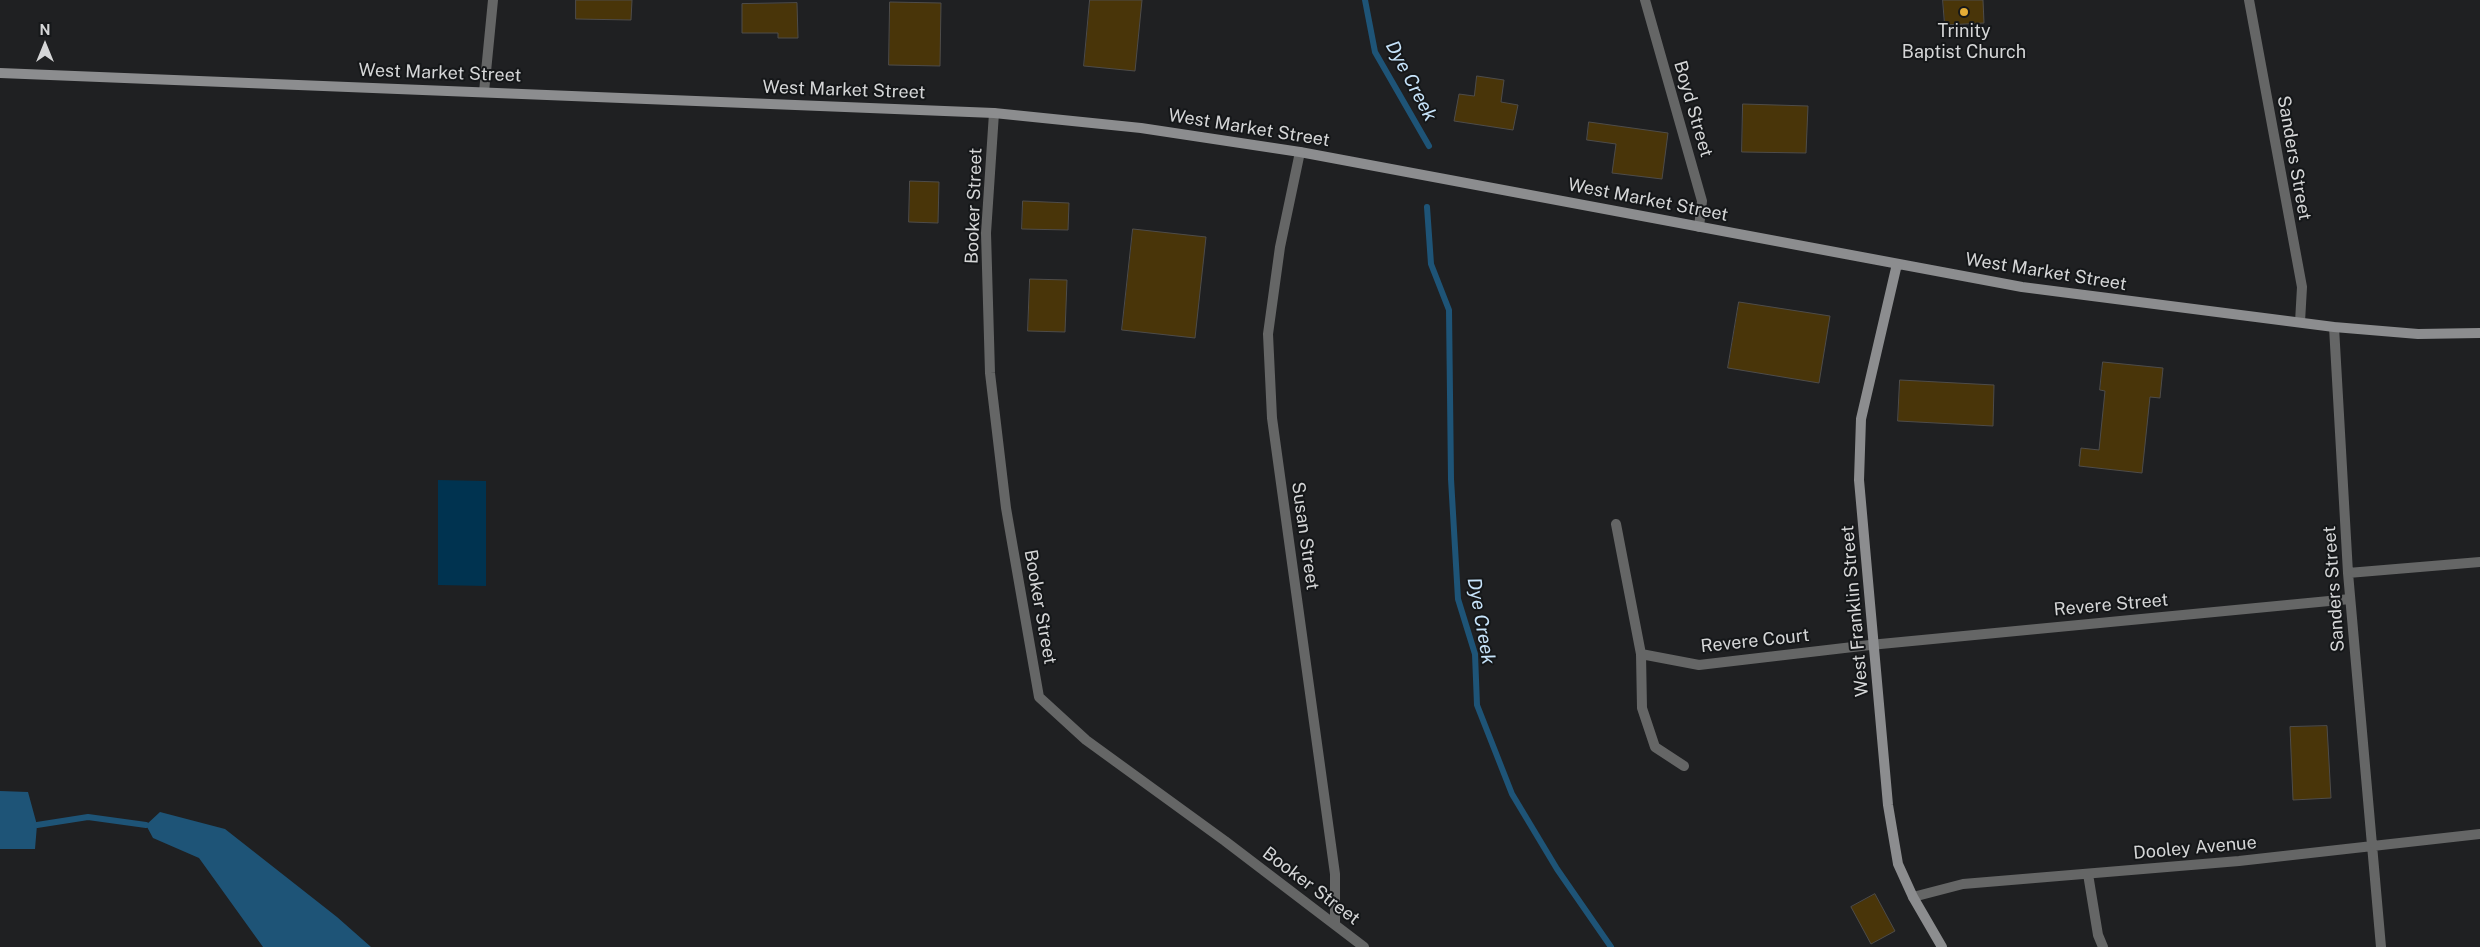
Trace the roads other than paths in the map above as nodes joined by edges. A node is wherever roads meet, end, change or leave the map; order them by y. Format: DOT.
graph roads {
  1 [pos="493,0"];
  2 [pos="1645,0"];
  3 [pos="2249,0"];
  4 [pos="0,73"];
  5 [pos="484,92"];
  6 [pos="994,113"];
  7 [pos="1300,152"];
  8 [pos="1699,227"];
  9 [pos="1897,264"];
  10 [pos="2300,322"];
  11 [pos="2334,327"];
  12 [pos="2480,334"];
  13 [pos="1616,524"];
  14 [pos="2480,562"];
  15 [pos="2348,573"];
  16 [pos="2350,599"];
  17 [pos="1874,644"];
  18 [pos="1640,654"];
  19 [pos="1684,766"];
  20 [pos="2480,834"];
  21 [pos="2371,848"];
  22 [pos="2088,874"];
  23 [pos="1913,897"];
  24 [pos="1335,924"];
  25 [pos="1364,947"];
  26 [pos="1942,947"];
  27 [pos="2103,947"];
  28 [pos="2381,947"];
  1 -- 5 [label="street"];
  2 -- 8 [label="street, Boyd Street"];
  3 -- 10 [label="street, Sanders Street"];
  4 -- 5 [label="street, West Market Street"];
  5 -- 6 [label="street, West Market Street"];
  6 -- 7 [label="street, West Market Street"];
  6 -- 24 [label="street, Booker Street"];
  7 -- 8 [label="street, West Market Street"];
  7 -- 24 [label="street, Susan Street"];
  8 -- 9 [label="street, West Market Street"];
  9 -- 10 [label="street, West Market Street"];
  9 -- 17 [label="street, West Franklin Street"];
  10 -- 11 [label="street, West Market Street"];
  11 -- 12 [label="street, West Market Street"];
  11 -- 15 [label="street, Sanders Street"];
  13 -- 18 [label="street"];
  14 -- 15 [label="street"];
  15 -- 16 [label="street, Sanders Street"];
  16 -- 17 [label="street, Revere Street"];
  16 -- 21 [label="street, Sanders Street"];
  17 -- 18 [label="street, Revere Court"];
  17 -- 23 [label="street, West Franklin Street"];
  18 -- 19 [label="street"];
  20 -- 21 [label="street, Dooley Avenue"];
  21 -- 22 [label="street, Dooley Avenue"];
  21 -- 28 [label="street, Sanders Street"];
  22 -- 23 [label="street, Dooley Avenue"];
  22 -- 27 [label="street"];
  23 -- 26 [label="street, West Franklin Street"];
  24 -- 25 [label="street, Booker Street"];
}
